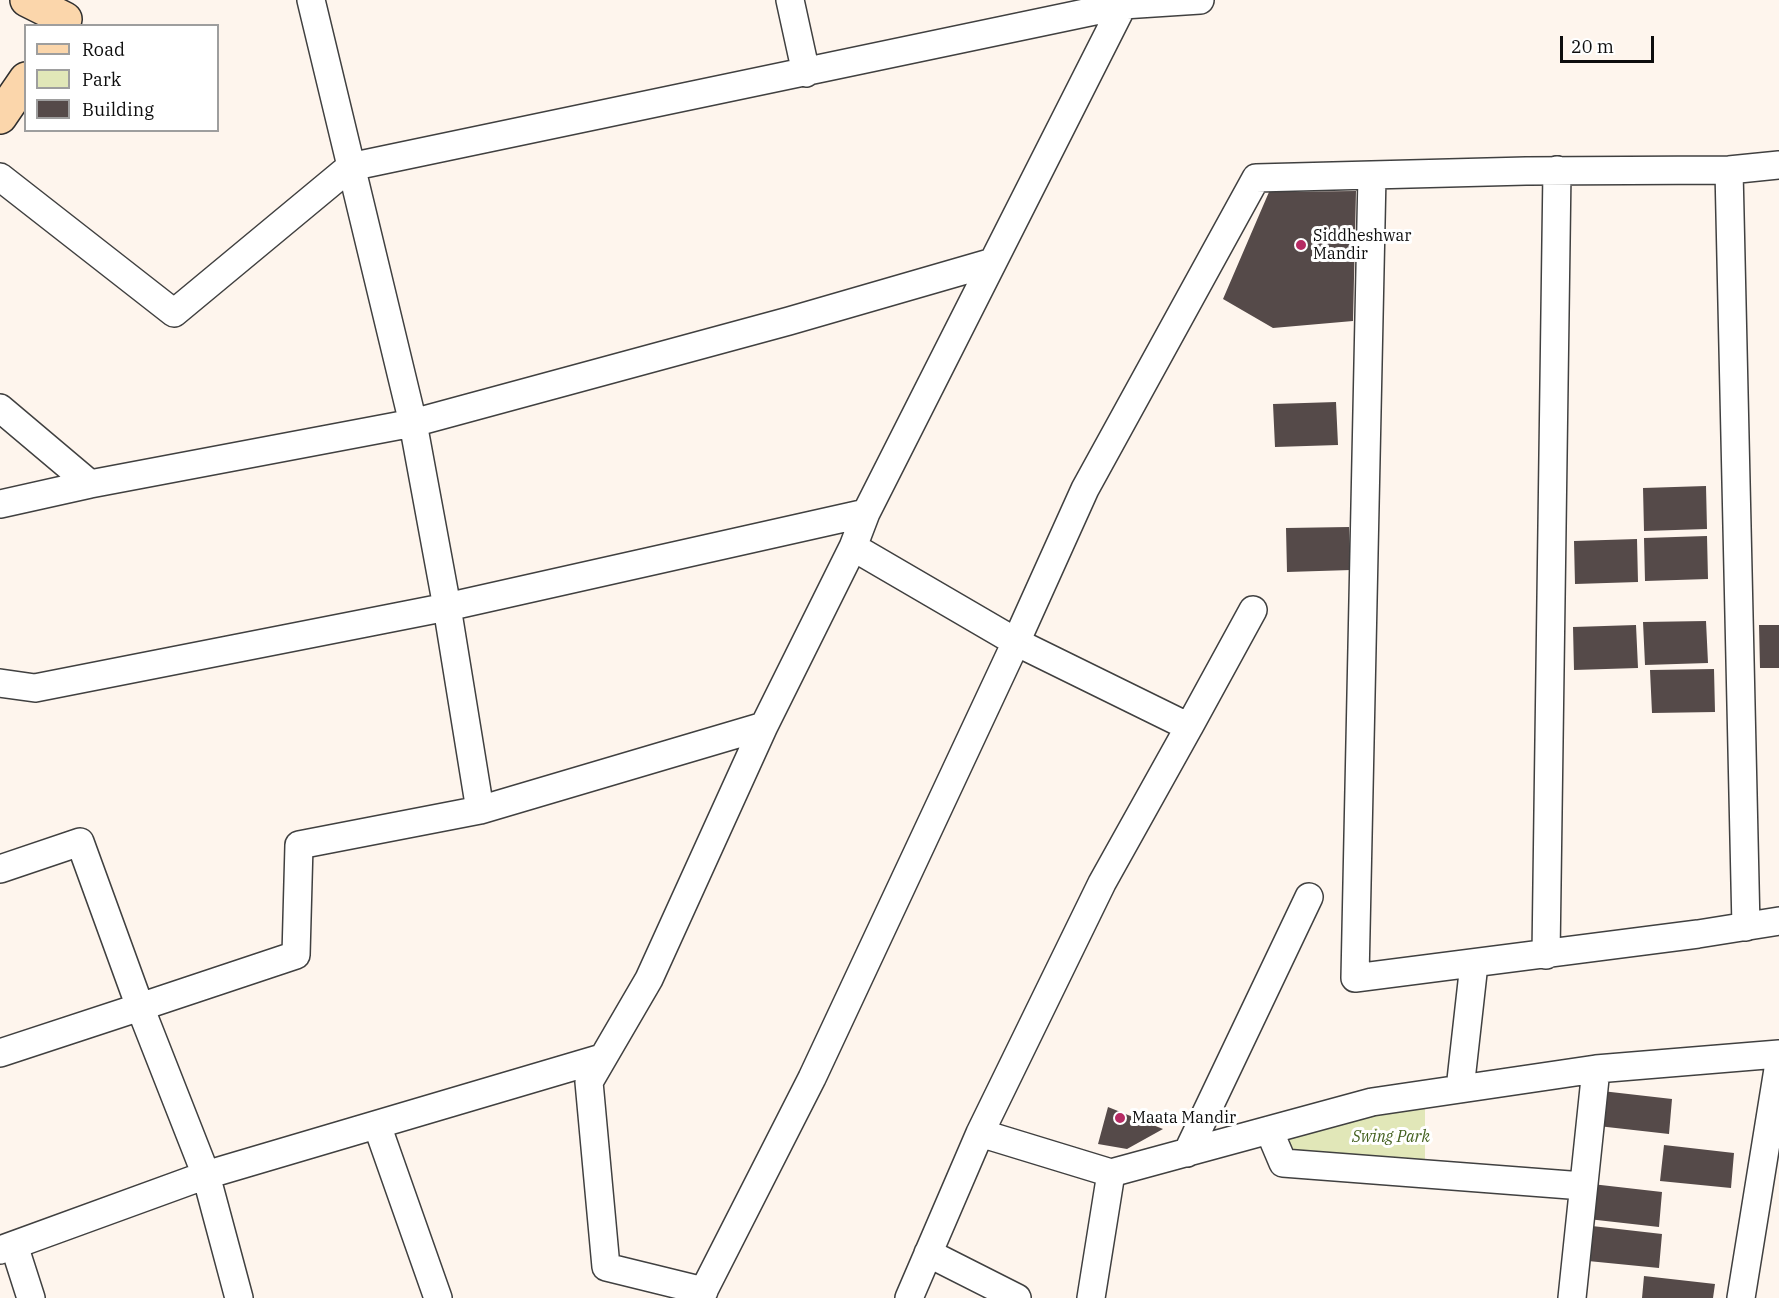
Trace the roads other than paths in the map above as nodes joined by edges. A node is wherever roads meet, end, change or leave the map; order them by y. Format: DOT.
graph roads {
  1 [pos="27,0"];
  2 [pos="311,0"];
  3 [pos="790,0"];
  4 [pos="1200,0"];
  5 [pos="1123,5"];
  6 [pos="68,15"];
  7 [pos="806,73"];
  8 [pos="24,82"];
  9 [pos="0,117"];
  10 [pos="1779,165"];
  11 [pos="350,167"];
  12 [pos="1557,170"];
  13 [pos="1729,170"];
  14 [pos="1372,175"];
  15 [pos="0,177"];
  16 [pos="993,262"];
  17 [pos="0,408"];
  18 [pos="413,423"];
  19 [pos="90,484"];
  20 [pos="0,504"];
  21 [pos="866,513"];
  22 [pos="853,547"];
  23 [pos="447,607"];
  24 [pos="1253,610"];
  25 [pos="1016,642"];
  26 [pos="0,683"];
  27 [pos="764,726"];
  28 [pos="1189,727"];
  29 [pos="480,810"];
  30 [pos="0,869"];
  31 [pos="1310,897"];
  32 [pos="1779,921"];
  33 [pos="1746,927"];
  34 [pos="1546,955"];
  35 [pos="1474,964"];
  36 [pos="140,1007"];
  37 [pos="0,1053"];
  38 [pos="1779,1054"];
  39 [pos="602,1058"];
  40 [pos="1779,1063"];
  41 [pos="1596,1069"];
  42 [pos="1460,1089"];
  43 [pos="377,1125"];
  44 [pos="1269,1130"];
  45 [pos="980,1133"];
  46 [pos="1187,1153"];
  47 [pos="1111,1173"];
  48 [pos="206,1175"];
  49 [pos="1583,1186"];
  50 [pos="7,1248"];
  51 [pos="928,1253"];
  52 [pos="702,1294"];
  53 [pos="31,1298"];
  54 [pos="239,1298"];
  55 [pos="438,1298"];
  56 [pos="909,1298"];
  57 [pos="1017,1298"];
  58 [pos="1091,1298"];
  59 [pos="1572,1298"];
  60 [pos="1741,1298"];
  1 -- 6 [label="street"];
  2 -- 11 [label="street"];
  3 -- 7 [label="street"];
  4 -- 5 [label="street"];
  5 -- 7 [label="street"];
  5 -- 16 [label="street"];
  7 -- 11 [label="street"];
  8 -- 9 [label="street"];
  10 -- 13 [label="street"];
  11 -- 15 [label="street"];
  11 -- 18 [label="street"];
  12 -- 13 [label="street"];
  12 -- 14 [label="street"];
  12 -- 34 [label="street"];
  13 -- 33 [label="street"];
  14 -- 25 [label="street"];
  14 -- 35 [label="street"];
  16 -- 18 [label="street"];
  16 -- 21 [label="street"];
  17 -- 19 [label="street"];
  18 -- 19 [label="street"];
  18 -- 23 [label="street"];
  19 -- 20 [label="street"];
  21 -- 22 [label="street"];
  21 -- 23 [label="street"];
  22 -- 25 [label="street"];
  22 -- 27 [label="street"];
  23 -- 26 [label="street"];
  23 -- 29 [label="street"];
  24 -- 28 [label="street"];
  25 -- 28 [label="street"];
  25 -- 52 [label="street"];
  27 -- 29 [label="street"];
  27 -- 39 [label="street"];
  28 -- 45 [label="street"];
  29 -- 36 [label="street"];
  30 -- 36 [label="street"];
  31 -- 46 [label="street"];
  32 -- 33 [label="street"];
  33 -- 34 [label="street"];
  34 -- 35 [label="street"];
  35 -- 42 [label="street"];
  36 -- 37 [label="street"];
  36 -- 48 [label="street"];
  38 -- 41 [label="street"];
  39 -- 43 [label="street"];
  39 -- 52 [label="street"];
  40 -- 60 [label="street"];
  41 -- 42 [label="street"];
  41 -- 49 [label="street"];
  42 -- 44 [label="street"];
  43 -- 48 [label="street"];
  43 -- 55 [label="street"];
  44 -- 46 [label="street"];
  44 -- 49 [label="street"];
  45 -- 47 [label="street"];
  45 -- 51 [label="street"];
  46 -- 47 [label="street"];
  47 -- 58 [label="street"];
  48 -- 50 [label="street"];
  48 -- 54 [label="street"];
  49 -- 59 [label="street"];
  50 -- 53 [label="street"];
  51 -- 56 [label="street"];
  51 -- 57 [label="street"];
}
